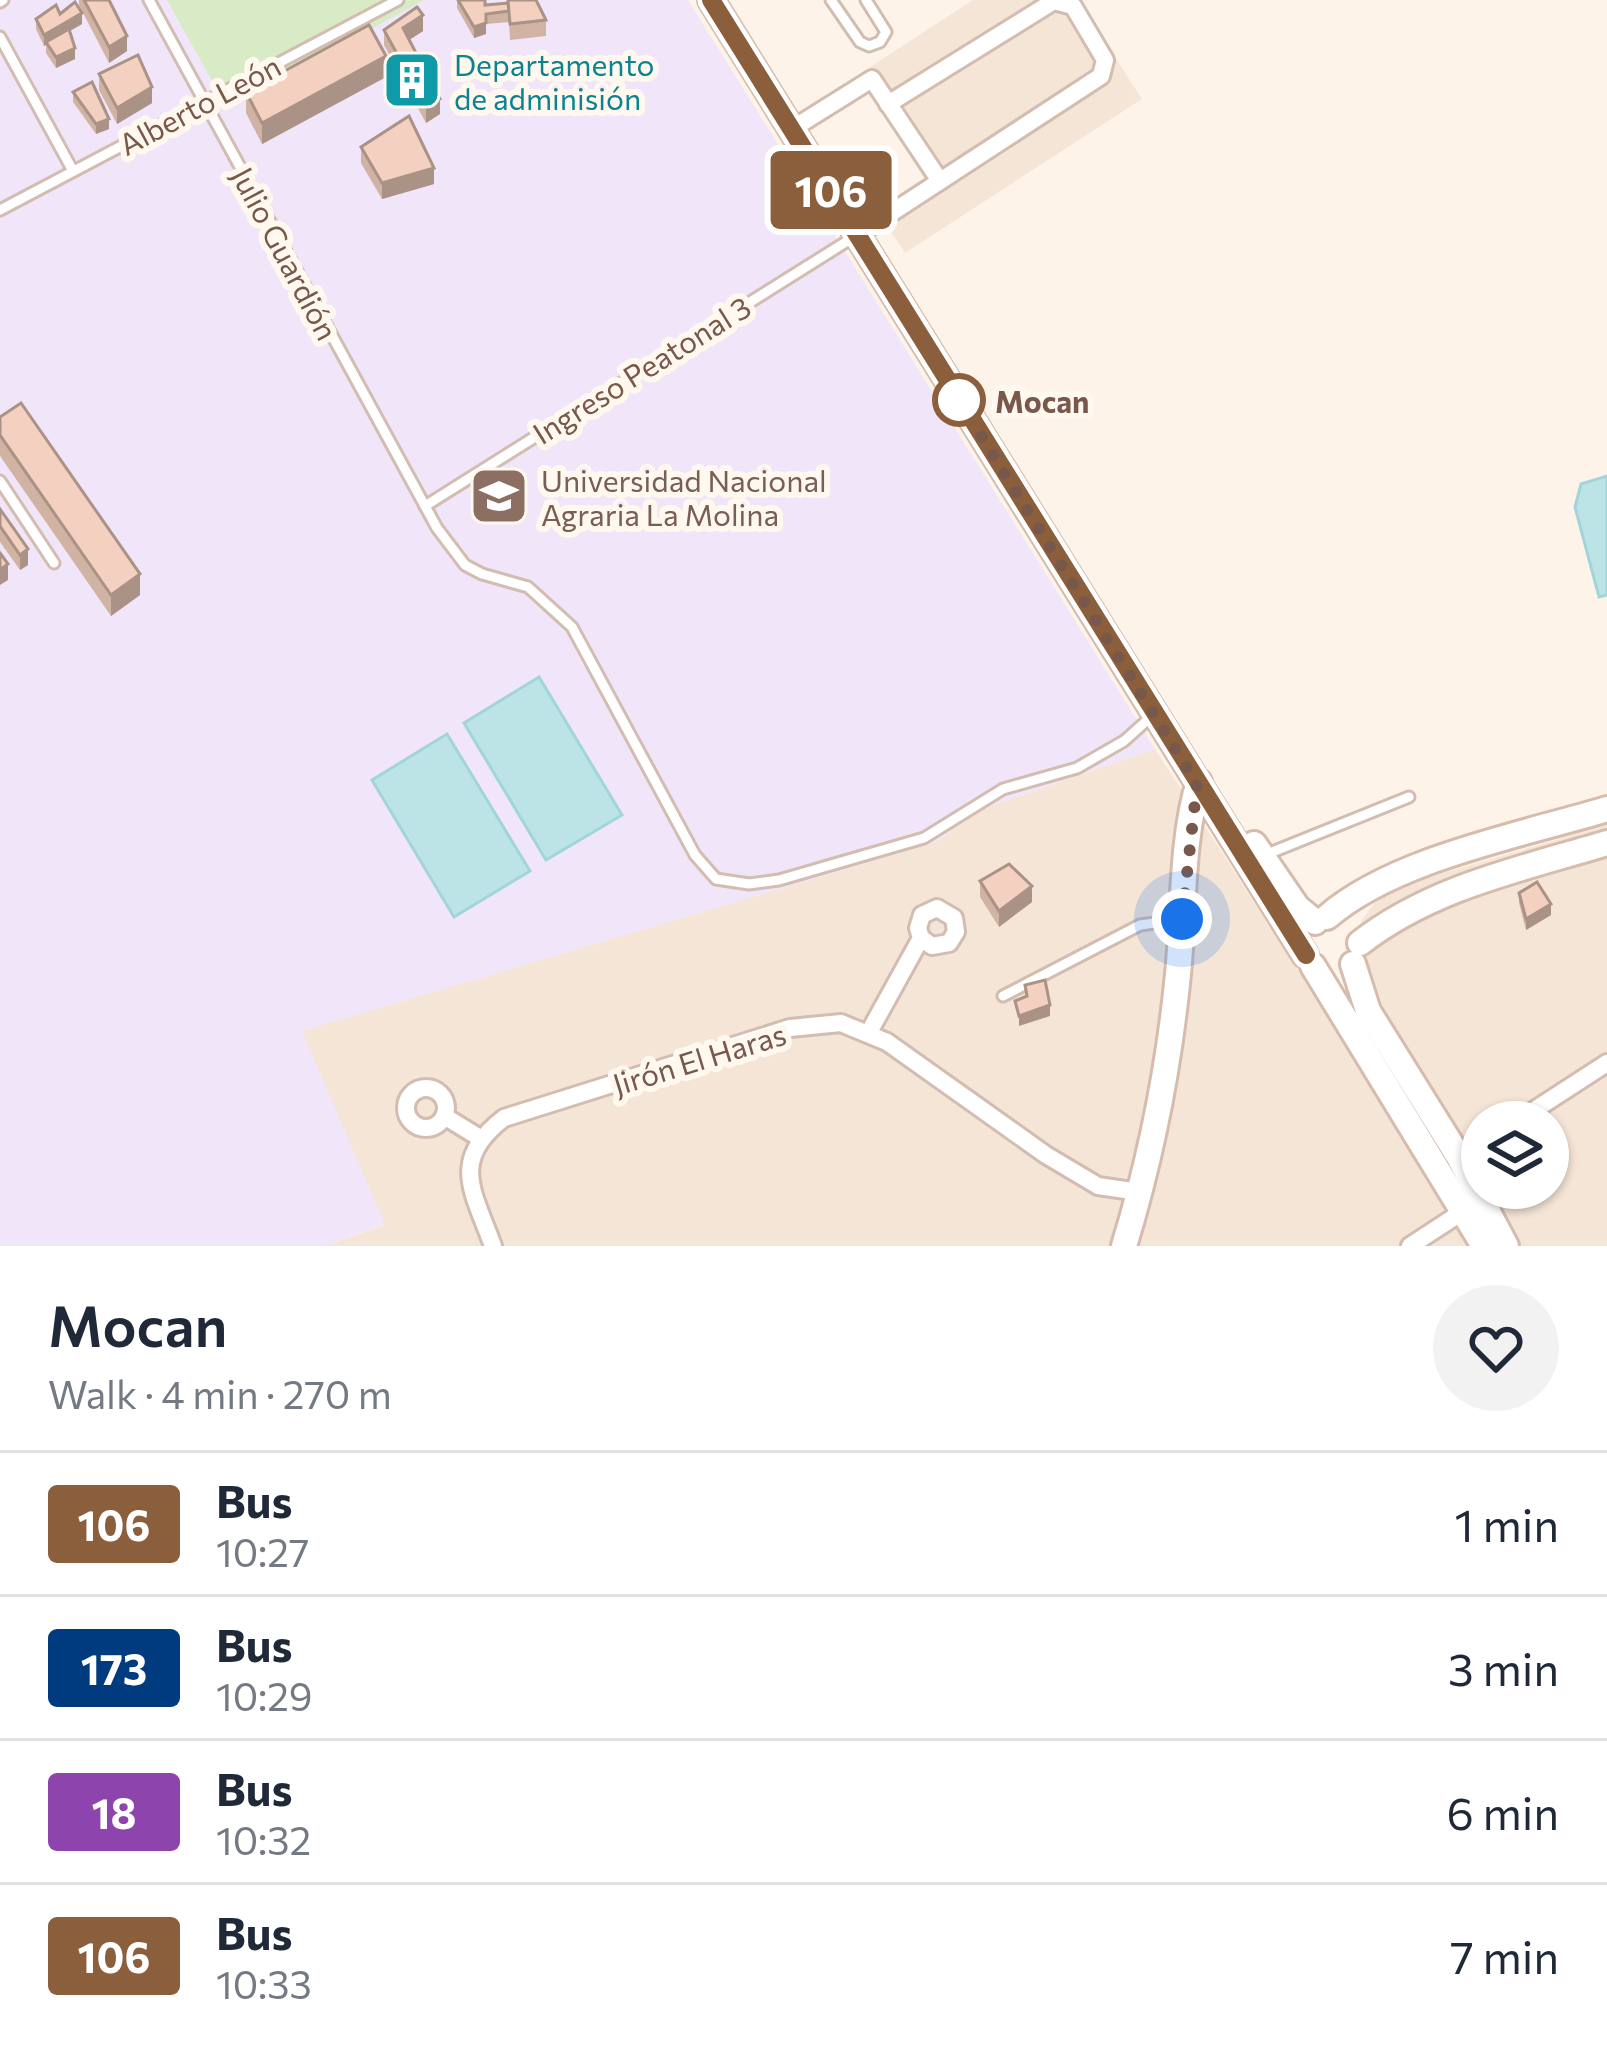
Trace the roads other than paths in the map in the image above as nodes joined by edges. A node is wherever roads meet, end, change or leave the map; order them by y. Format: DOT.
graph roads {
  1 [pos="149,0"];
  2 [pos="398,0"];
  3 [pos="711,0"];
  4 [pos="728,0"];
  5 [pos="831,0"];
  6 [pos="866,0"];
  7 [pos="0,37"];
  8 [pos="204,100"];
  9 [pos="889,104"];
  10 [pos="798,125"];
  11 [pos="73,171"];
  12 [pos="940,181"];
  13 [pos="0,210"];
  14 [pos="864,231"];
  15 [pos="0,481"];
  16 [pos="424,506"];
  17 [pos="54,563"];
  18 [pos="1153,714"];
  19 [pos="1204,783"];
  20 [pos="1409,797"];
  21 [pos="1607,809"];
  22 [pos="1228,833"];
  23 [pos="1607,843"];
  24 [pos="1262,856"];
  25 [pos="1186,863"];
  26 [pos="1182,919"];
  27 [pos="1321,920"];
  28 [pos="921,938"];
  29 [pos="1357,953"];
  30 [pos="1309,960"];
  31 [pos="1003,996"];
  32 [pos="868,1034"];
  33 [pos="1607,1063"];
  34 [pos="1548,1101"];
  35 [pos="444,1116"];
  36 [pos="480,1138"];
  37 [pos="1459,1157"];
  38 [pos="1139,1192"];
  39 [pos="1462,1211"];
  40 [pos="493,1246"];
  41 [pos="1124,1246"];
  42 [pos="1410,1246"];
  43 [pos="1484,1246"];
  44 [pos="1506,1246"];
  1 -- 8 [label="lane, Julio Guardión"];
  2 -- 8 [label="lane, Alberto León"];
  3 -- 10 [label="main road"];
  4 -- 10 [label="main road"];
  5 -- 6 [label="lane"];
  7 -- 11 [label="lane"];
  8 -- 11 [label="lane, Alberto León"];
  8 -- 16 [label="lane, Julio Guardión"];
  9 -- 10 [label="street"];
  9 -- 12 [label="street"];
  9 -- 12 [label="street"];
  10 -- 14 [label="main road"];
  11 -- 13 [label="lane, Alberto León"];
  12 -- 14 [label="street"];
  14 -- 16 [label="lane, Ingreso Peatonal 3"];
  14 -- 18 [label="main road"];
  14 -- 19 [label="main road"];
  15 -- 17 [label="lane"];
  16 -- 18 [label="lane, Julio Guardión"];
  18 -- 19 [label="main road"];
  19 -- 22 [label="main road"];
  19 -- 24 [label="main road"];
  19 -- 25 [label="main road"];
  20 -- 24 [label="lane"];
  21 -- 27 [label="main road"];
  22 -- 25 [label="main road"];
  22 -- 30 [label="main road"];
  23 -- 29 [label="main road"];
  24 -- 27 [label="main road"];
  25 -- 26 [label="main road"];
  26 -- 31 [label="lane"];
  26 -- 38 [label="main road"];
  27 -- 29 [label="main road"];
  27 -- 30 [label="main road"];
  28 -- 32 [label="street"];
  29 -- 30 [label="main road"];
  29 -- 37 [label="main road"];
  30 -- 39 [label="main road"];
  32 -- 36 [label="street, Jirón El Haras"];
  32 -- 38 [label="street, Jirón El Haras"];
  33 -- 34 [label="street"];
  35 -- 36 [label="street"];
  36 -- 40 [label="street"];
  37 -- 44 [label="main road"];
  38 -- 41 [label="main road"];
  39 -- 42 [label="street"];
  39 -- 43 [label="main road"];
}
